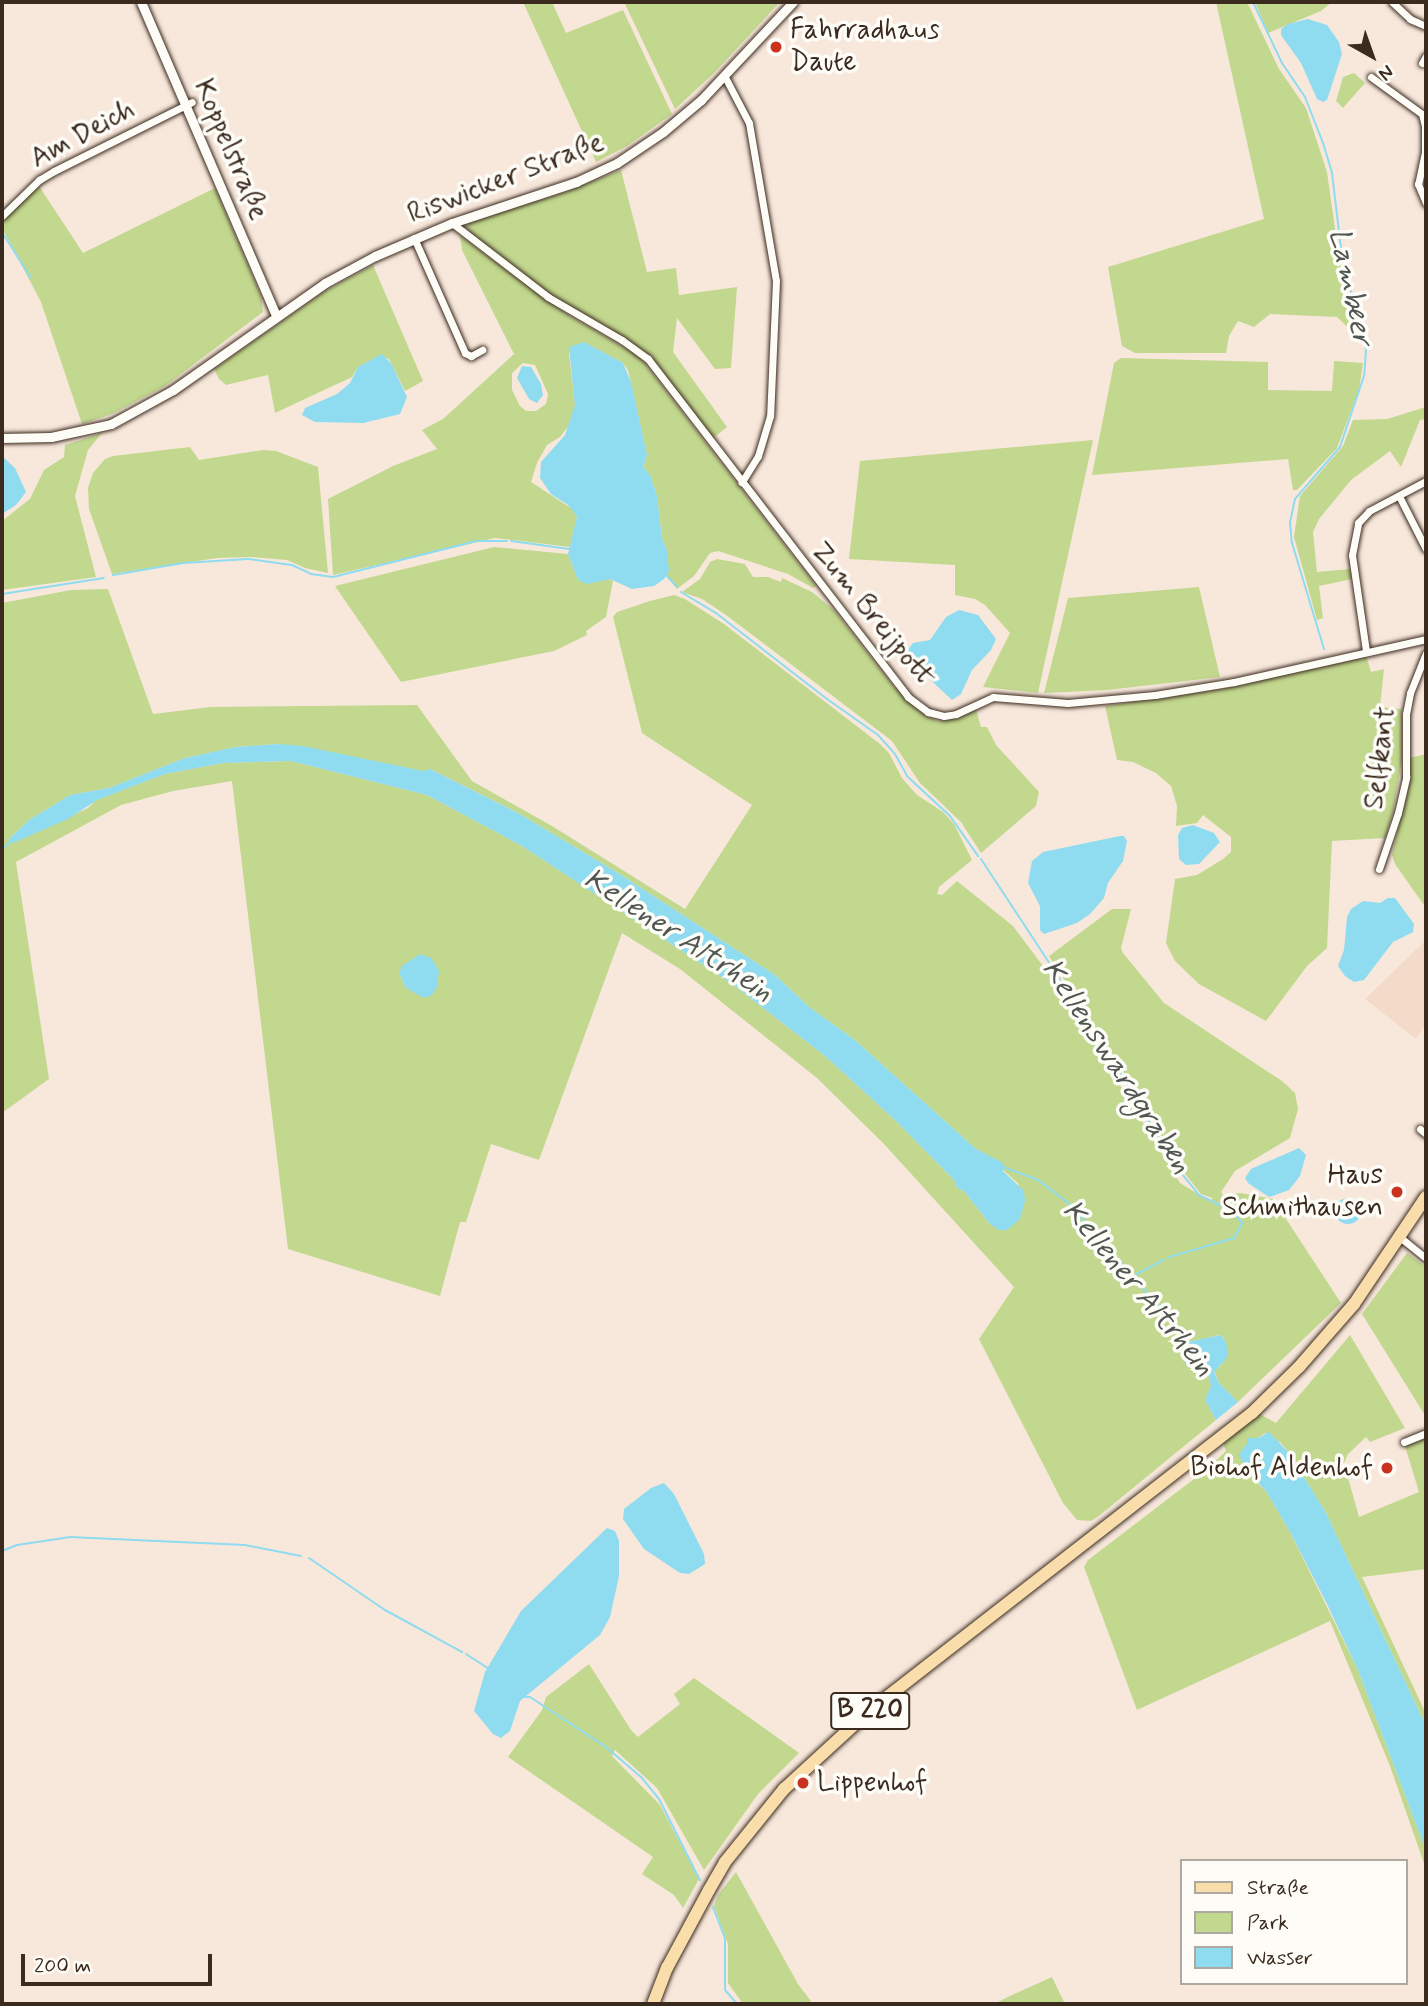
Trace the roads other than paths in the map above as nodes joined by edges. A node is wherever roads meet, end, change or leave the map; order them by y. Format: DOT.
graph roads {
  1 [pos="141,2"];
  2 [pos="793,2"];
  3 [pos="1392,2"];
  4 [pos="1426,26"];
  5 [pos="725,77"];
  6 [pos="1371,77"];
  7 [pos="189,104"];
  8 [pos="1426,203"];
  9 [pos="2,216"];
  10 [pos="452,223"];
  11 [pos="414,238"];
  12 [pos="276,316"];
  13 [pos="482,350"];
  14 [pos="2,439"];
  15 [pos="1426,481"];
  16 [pos="742,482"];
  17 [pos="1399,496"];
  18 [pos="1426,549"];
  19 [pos="1426,639"];
  20 [pos="1366,651"];
  21 [pos="1426,653"];
  22 [pos="1379,869"];
  23 [pos="1426,1197"];
  24 [pos="1401,1238"];
  25 [pos="1426,1258"];
  26 [pos="1426,1433"];
  27 [pos="1404,1442"];
  28 [pos="653,2004"];
  1 -- 7 [label="street, Koppelstraße"];
  2 -- 5 [label="street, Riswicker Straße"];
  3 -- 4 [label="street"];
  5 -- 10 [label="street, Riswicker Straße"];
  5 -- 16 [label="street"];
  6 -- 8 [label="street"];
  7 -- 9 [label="street, Am Deich"];
  7 -- 12 [label="street, Koppelstraße"];
  10 -- 11 [label="street, Riswicker Straße"];
  10 -- 16 [label="street, Zum Breijpott"];
  11 -- 12 [label="street, Riswicker Straße"];
  11 -- 13 [label="street"];
  12 -- 14 [label="street, Riswicker Straße"];
  15 -- 17 [label="street"];
  16 -- 20 [label="street, Zum Breijpott"];
  17 -- 18 [label="street"];
  17 -- 20 [label="street"];
  19 -- 20 [label="street, Zum Breijpott"];
  21 -- 22 [label="street, Selfkant"];
  23 -- 24 [label="main road, B 220"];
  24 -- 25 [label="street"];
  24 -- 28 [label="main road, B 220"];
  26 -- 27 [label="street"];
}
